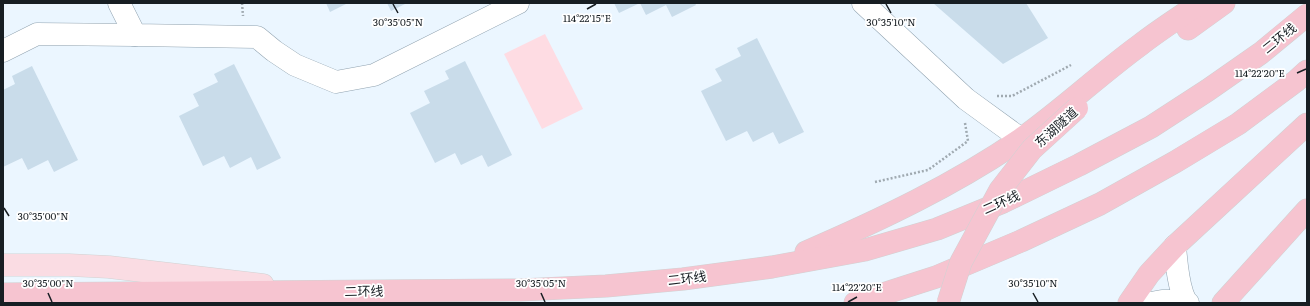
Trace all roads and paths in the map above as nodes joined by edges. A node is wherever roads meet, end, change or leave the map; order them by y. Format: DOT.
graph roads {
  1 [pos="119,3"];
  2 [pos="518,3"];
  3 [pos="863,3"];
  4 [pos="1200,3"];
  5 [pos="1208,3"];
  6 [pos="1224,3"];
  7 [pos="1306,16"];
  8 [pos="135,35"];
  9 [pos="3,50"];
  10 [pos="1071,64"];
  11 [pos="1307,71"];
  12 [pos="996,96"];
  13 [pos="1077,108"];
  14 [pos="964,120"];
  15 [pos="1307,124"];
  16 [pos="1021,138"];
  17 [pos="875,182"];
  18 [pos="1307,210"];
  19 [pos="1175,246"];
  20 [pos="3,265"];
  21 [pos="772,267"];
  22 [pos="328,292"];
  23 [pos="3,294"];
  24 [pos="874,300"];
  25 [pos="1187,302"];
  26 [pos="854,303"];
  27 [pos="948,303"];
  28 [pos="1129,303"];
  29 [pos="1151,303"];
  30 [pos="1223,303"];
  1 -- 8 [label="street"];
  2 -- 8 [label="street"];
  3 -- 16 [label="street"];
  4 -- 16 [label="highway"];
  5 -- 13 [label="highway"];
  6 -- 13 [label="highway, 东湖隧道"];
  7 -- 21 [label="highway, 二环线"];
  8 -- 9 [label="street"];
  10 -- 12 [label="path"];
  11 -- 24 [label="highway"];
  13 -- 27 [label="highway, 东湖隧道, bridge"];
  14 -- 17 [label="path"];
  15 -- 19 [label="highway"];
  16 -- 21 [label="highway"];
  18 -- 30 [label="highway"];
  19 -- 25 [label="street"];
  19 -- 28 [label="highway"];
  20 -- 22 [label="main road"];
  21 -- 22 [label="highway, 二环线"];
  22 -- 23 [label="highway, 二环线"];
  24 -- 26 [label="highway"];
  25 -- 29 [label="street"];
}
